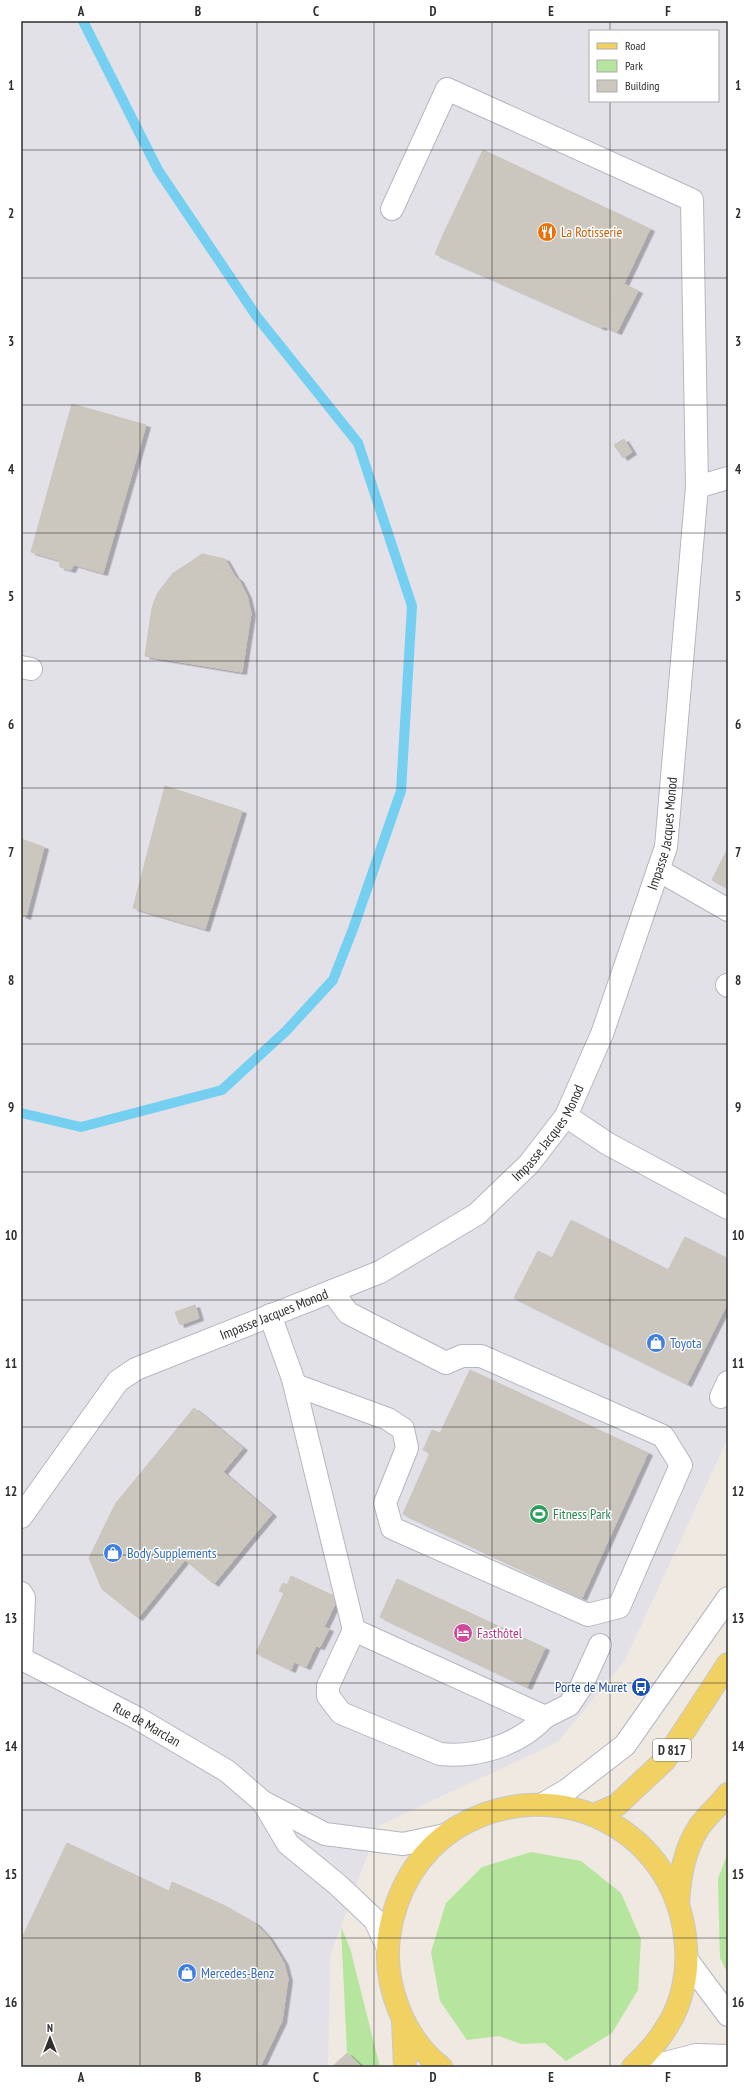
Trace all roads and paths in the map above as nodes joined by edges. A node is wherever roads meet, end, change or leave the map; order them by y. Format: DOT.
graph roads {
  1 [pos="392,209"];
  2 [pos="728,478"];
  3 [pos="698,487"];
  4 [pos="658,870"];
  5 [pos="728,910"];
  6 [pos="566,1116"];
  7 [pos="728,1208"];
  8 [pos="332,1291"];
  9 [pos="270,1314"];
  10 [pos="295,1385"];
  11 [pos="21,1517"];
  12 [pos="21,1593"];
  13 [pos="728,1598"];
  14 [pos="354,1630"];
  15 [pos="600,1645"];
  16 [pos="22,1660"];
  17 [pos="728,1664"];
  18 [pos="545,1717"];
  19 [pos="728,1794"];
  20 [pos="263,1802"];
  21 [pos="543,1804"];
  22 [pos="594,1815"];
  23 [pos="445,1835"];
  24 [pos="678,1903"];
  25 [pos="388,1948"];
  26 [pos="687,1960"];
  27 [pos="728,2015"];
  28 [pos="402,2018"];
  29 [pos="728,2056"];
  30 [pos="405,2067"];
  31 [pos="441,2067"];
  32 [pos="633,2067"];
  33 [pos="650,2067"];
  1 -- 3 [label="street, Impasse Jacques Monod"];
  2 -- 3 [label="street"];
  3 -- 4 [label="street, Impasse Jacques Monod"];
  4 -- 5 [label="street"];
  4 -- 6 [label="street, Impasse Jacques Monod"];
  6 -- 7 [label="street"];
  6 -- 8 [label="street, Impasse Jacques Monod"];
  8 -- 9 [label="street, Impasse Jacques Monod"];
  8 -- 10 [label="street"];
  9 -- 10 [label="street"];
  9 -- 11 [label="street, Impasse Jacques Monod"];
  10 -- 14 [label="street"];
  12 -- 16 [label="street"];
  13 -- 21 [label="street, D 817"];
  14 -- 18 [label="street"];
  14 -- 18 [label="street"];
  15 -- 18 [label="street"];
  16 -- 20 [label="street, Rue de Marclan"];
  17 -- 22 [label="main road, D 817"];
  19 -- 24 [label="main road"];
  20 -- 23 [label="street, Rue de Marclan"];
  20 -- 25 [label="street, Rue de Marclan"];
  21 -- 22 [label="main road"];
  21 -- 23 [label="main road"];
  22 -- 24 [label="main road"];
  23 -- 25 [label="main road"];
  24 -- 26 [label="main road"];
  25 -- 28 [label="main road"];
  26 -- 27 [label="street"];
  26 -- 32 [label="main road"];
  28 -- 30 [label="main road"];
  28 -- 31 [label="main road"];
  29 -- 33 [label="street"];
}
